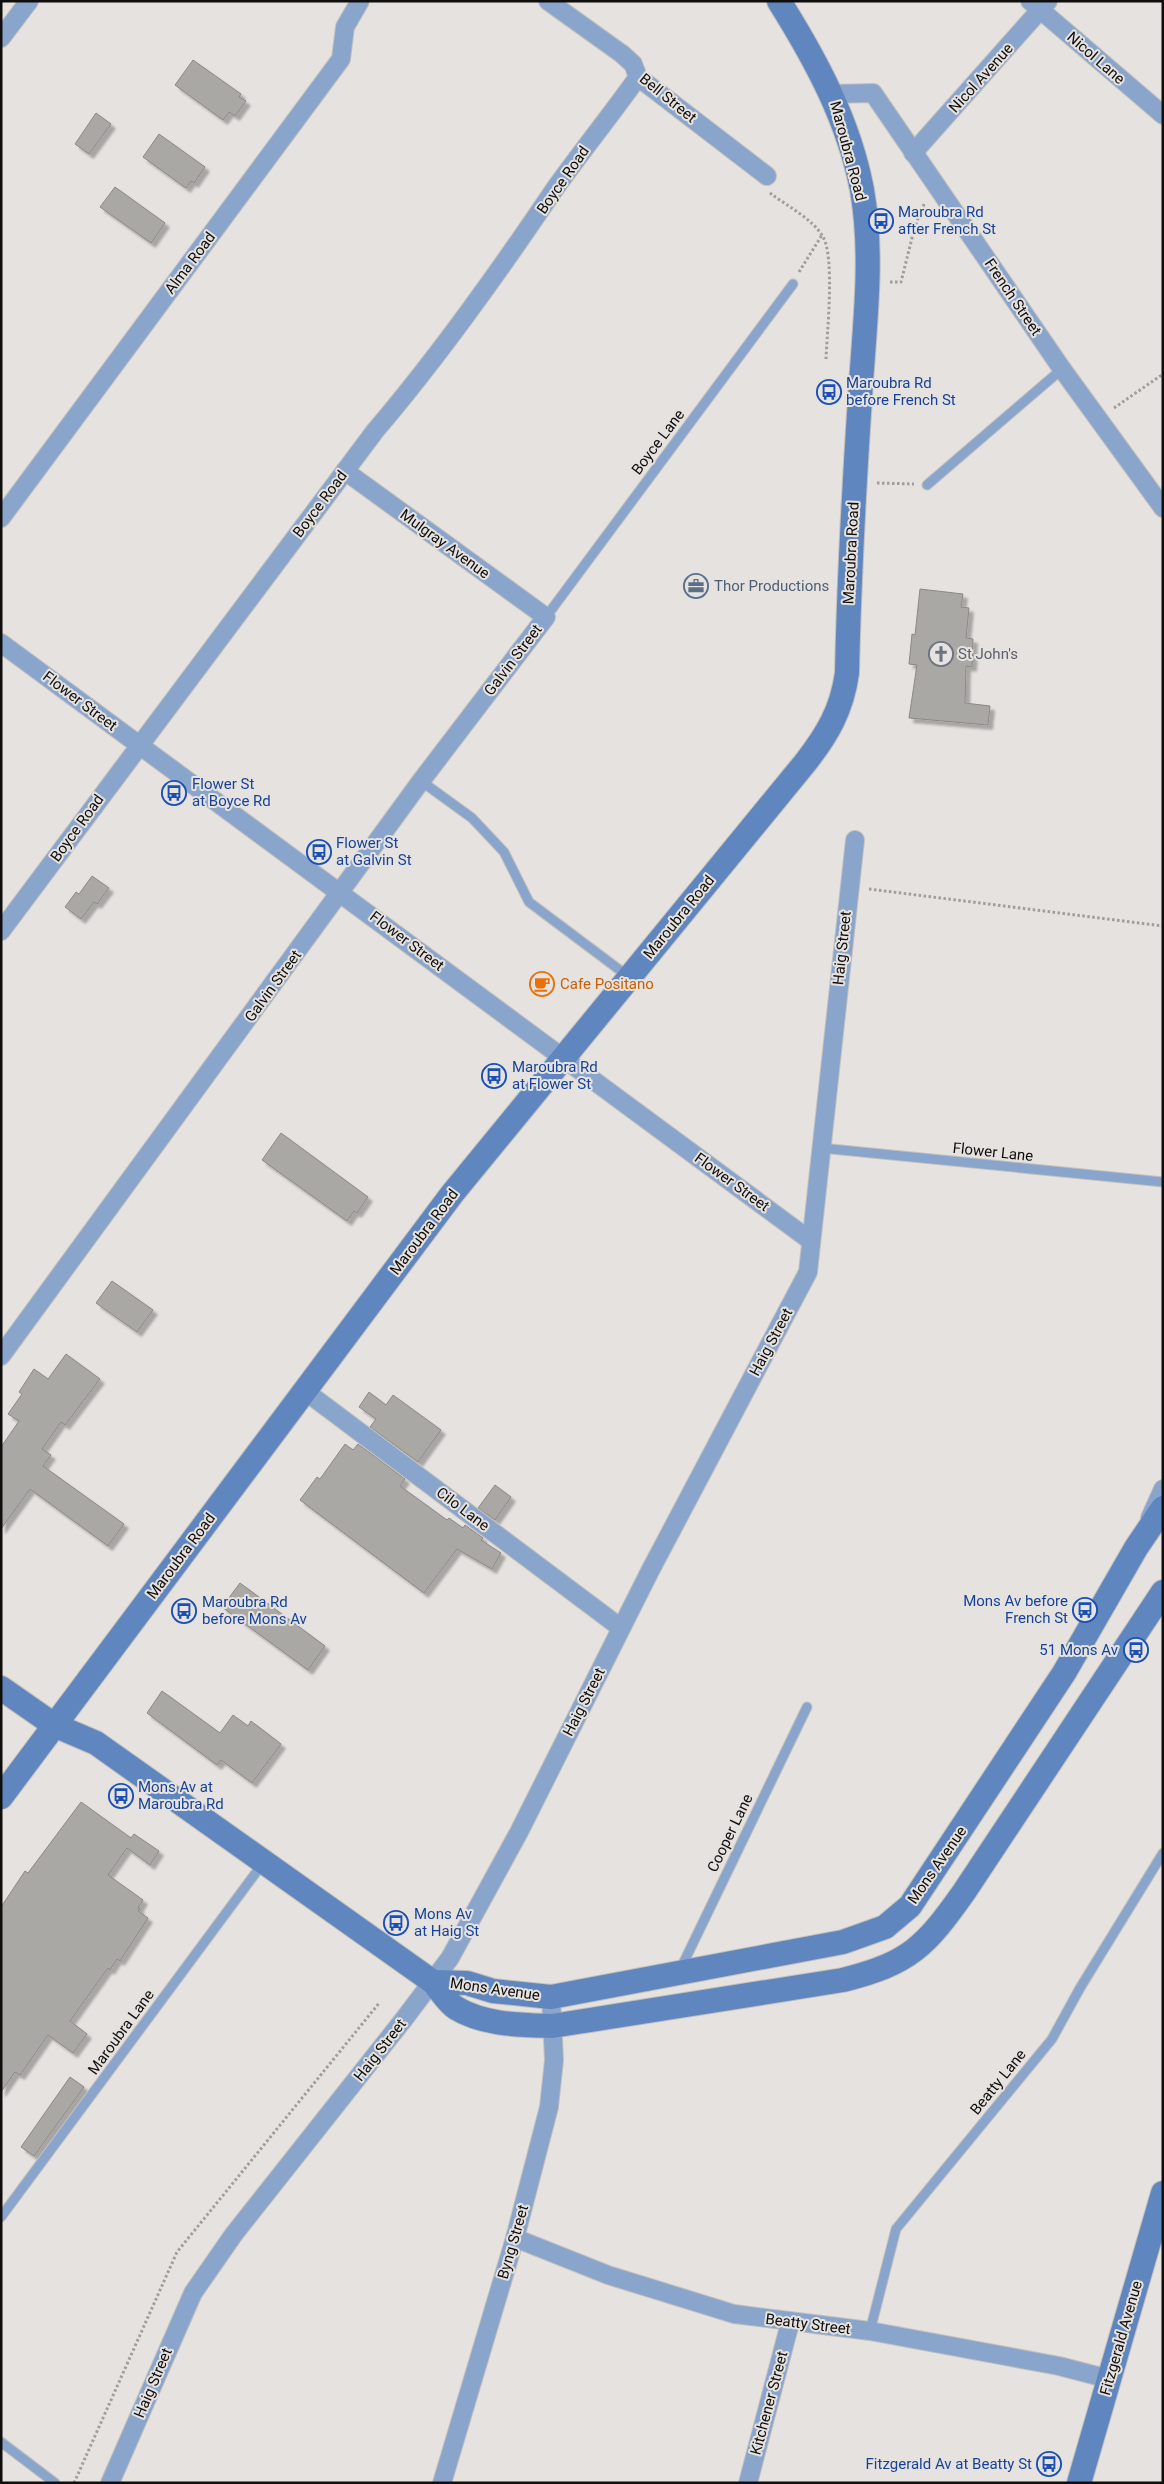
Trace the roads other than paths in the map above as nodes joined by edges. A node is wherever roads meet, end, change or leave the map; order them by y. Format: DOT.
graph roads {
  1 [pos="29,1"];
  2 [pos="360,1"];
  3 [pos="548,1"];
  4 [pos="779,1"];
  5 [pos="1040,4"];
  6 [pos="1,38"];
  7 [pos="638,77"];
  8 [pos="832,94"];
  9 [pos="1163,115"];
  10 [pos="913,153"];
  11 [pos="767,176"];
  12 [pos="793,284"];
  13 [pos="1062,369"];
  14 [pos="345,471"];
  15 [pos="927,485"];
  16 [pos="1163,508"];
  17 [pos="1,518"];
  18 [pos="546,616"];
  19 [pos="1,642"];
  20 [pos="139,745"];
  21 [pos="421,781"];
  22 [pos="854,840"];
  23 [pos="340,892"];
  24 [pos="1,930"];
  25 [pos="630,977"];
  26 [pos="564,1058"];
  27 [pos="821,1148"];
  28 [pos="1163,1182"];
  29 [pos="811,1241"];
  30 [pos="1,1356"];
  31 [pos="305,1391"];
  32 [pos="1163,1489"];
  33 [pos="1163,1508"];
  34 [pos="1136,1548"];
  35 [pos="1163,1592"];
  36 [pos="621,1628"];
  37 [pos="1,1688"];
  38 [pos="807,1707"];
  39 [pos="54,1725"];
  40 [pos="1,1797"];
  41 [pos="1163,1854"];
  42 [pos="264,1863"];
  43 [pos="679,1973"];
  44 [pos="433,1982"];
  45 [pos="551,1997"];
  46 [pos="552,2026"];
  47 [pos="1163,2193"];
  48 [pos="1,2217"];
  49 [pos="515,2238"];
  50 [pos="790,2323"];
  51 [pos="870,2331"];
  52 [pos="1109,2379"];
  53 [pos="1,2442"];
  54 [pos="55,2483"];
  55 [pos="110,2483"];
  56 [pos="442,2483"];
  57 [pos="748,2483"];
  58 [pos="1079,2483"];
  1 -- 6 [label="street"];
  2 -- 17 [label="street, Alma Road"];
  3 -- 7 [label="street, Bell Street"];
  4 -- 8 [label="street, Maroubra Road"];
  5 -- 9 [label="street, Nicol Lane"];
  5 -- 10 [label="street, Nicol Avenue"];
  7 -- 11 [label="street, Bell Street"];
  7 -- 14 [label="street, Boyce Road"];
  8 -- 10 [label="street, French Street"];
  8 -- 25 [label="street, Maroubra Road"];
  10 -- 13 [label="street, French Street"];
  12 -- 18 [label="lane, Boyce Lane"];
  13 -- 15 [label="lane"];
  13 -- 16 [label="street, French Street"];
  14 -- 18 [label="street, Mulgray Avenue"];
  14 -- 20 [label="street, Boyce Road"];
  18 -- 21 [label="street, Galvin Street"];
  19 -- 20 [label="street, Flower Street"];
  20 -- 23 [label="street, Flower Street"];
  20 -- 24 [label="street, Boyce Road"];
  21 -- 23 [label="street, Galvin Street"];
  21 -- 25 [label="lane"];
  22 -- 27 [label="street, Haig Street"];
  23 -- 26 [label="street, Flower Street"];
  23 -- 30 [label="street, Galvin Street"];
  25 -- 26 [label="street, Maroubra Road"];
  26 -- 29 [label="street, Flower Street"];
  26 -- 31 [label="street, Maroubra Road"];
  27 -- 28 [label="lane, Flower Lane"];
  27 -- 29 [label="street, Haig Street"];
  29 -- 36 [label="street, Haig Street"];
  31 -- 36 [label="street, Cilo Lane"];
  31 -- 39 [label="street, Maroubra Road"];
  32 -- 34 [label="street"];
  33 -- 34 [label="street, Mons Avenue"];
  34 -- 43 [label="street, Mons Avenue"];
  35 -- 46 [label="street, Mons Avenue"];
  36 -- 44 [label="street, Haig Street"];
  37 -- 39 [label="street, Mons Avenue"];
  38 -- 43 [label="lane, Cooper Lane"];
  39 -- 40 [label="street, Maroubra Road"];
  39 -- 42 [label="street, Mons Avenue"];
  41 -- 51 [label="lane, Beatty Lane"];
  42 -- 44 [label="street, Mons Avenue"];
  42 -- 48 [label="lane, Maroubra Lane"];
  43 -- 45 [label="street, Mons Avenue"];
  44 -- 45 [label="street, Mons Avenue"];
  44 -- 46 [label="street, Mons Avenue"];
  44 -- 55 [label="street, Haig Street"];
  45 -- 46 [label="street, Byng Street"];
  46 -- 49 [label="street, Byng Street"];
  47 -- 52 [label="street, Fitzgerald Avenue"];
  49 -- 50 [label="street, Beatty Street"];
  49 -- 56 [label="street, Byng Street"];
  50 -- 51 [label="street, Beatty Street"];
  50 -- 57 [label="street, Kitchener Street"];
  51 -- 52 [label="street, Beatty Street"];
  52 -- 58 [label="street, Fitzgerald Avenue"];
  53 -- 54 [label="lane"];
}
